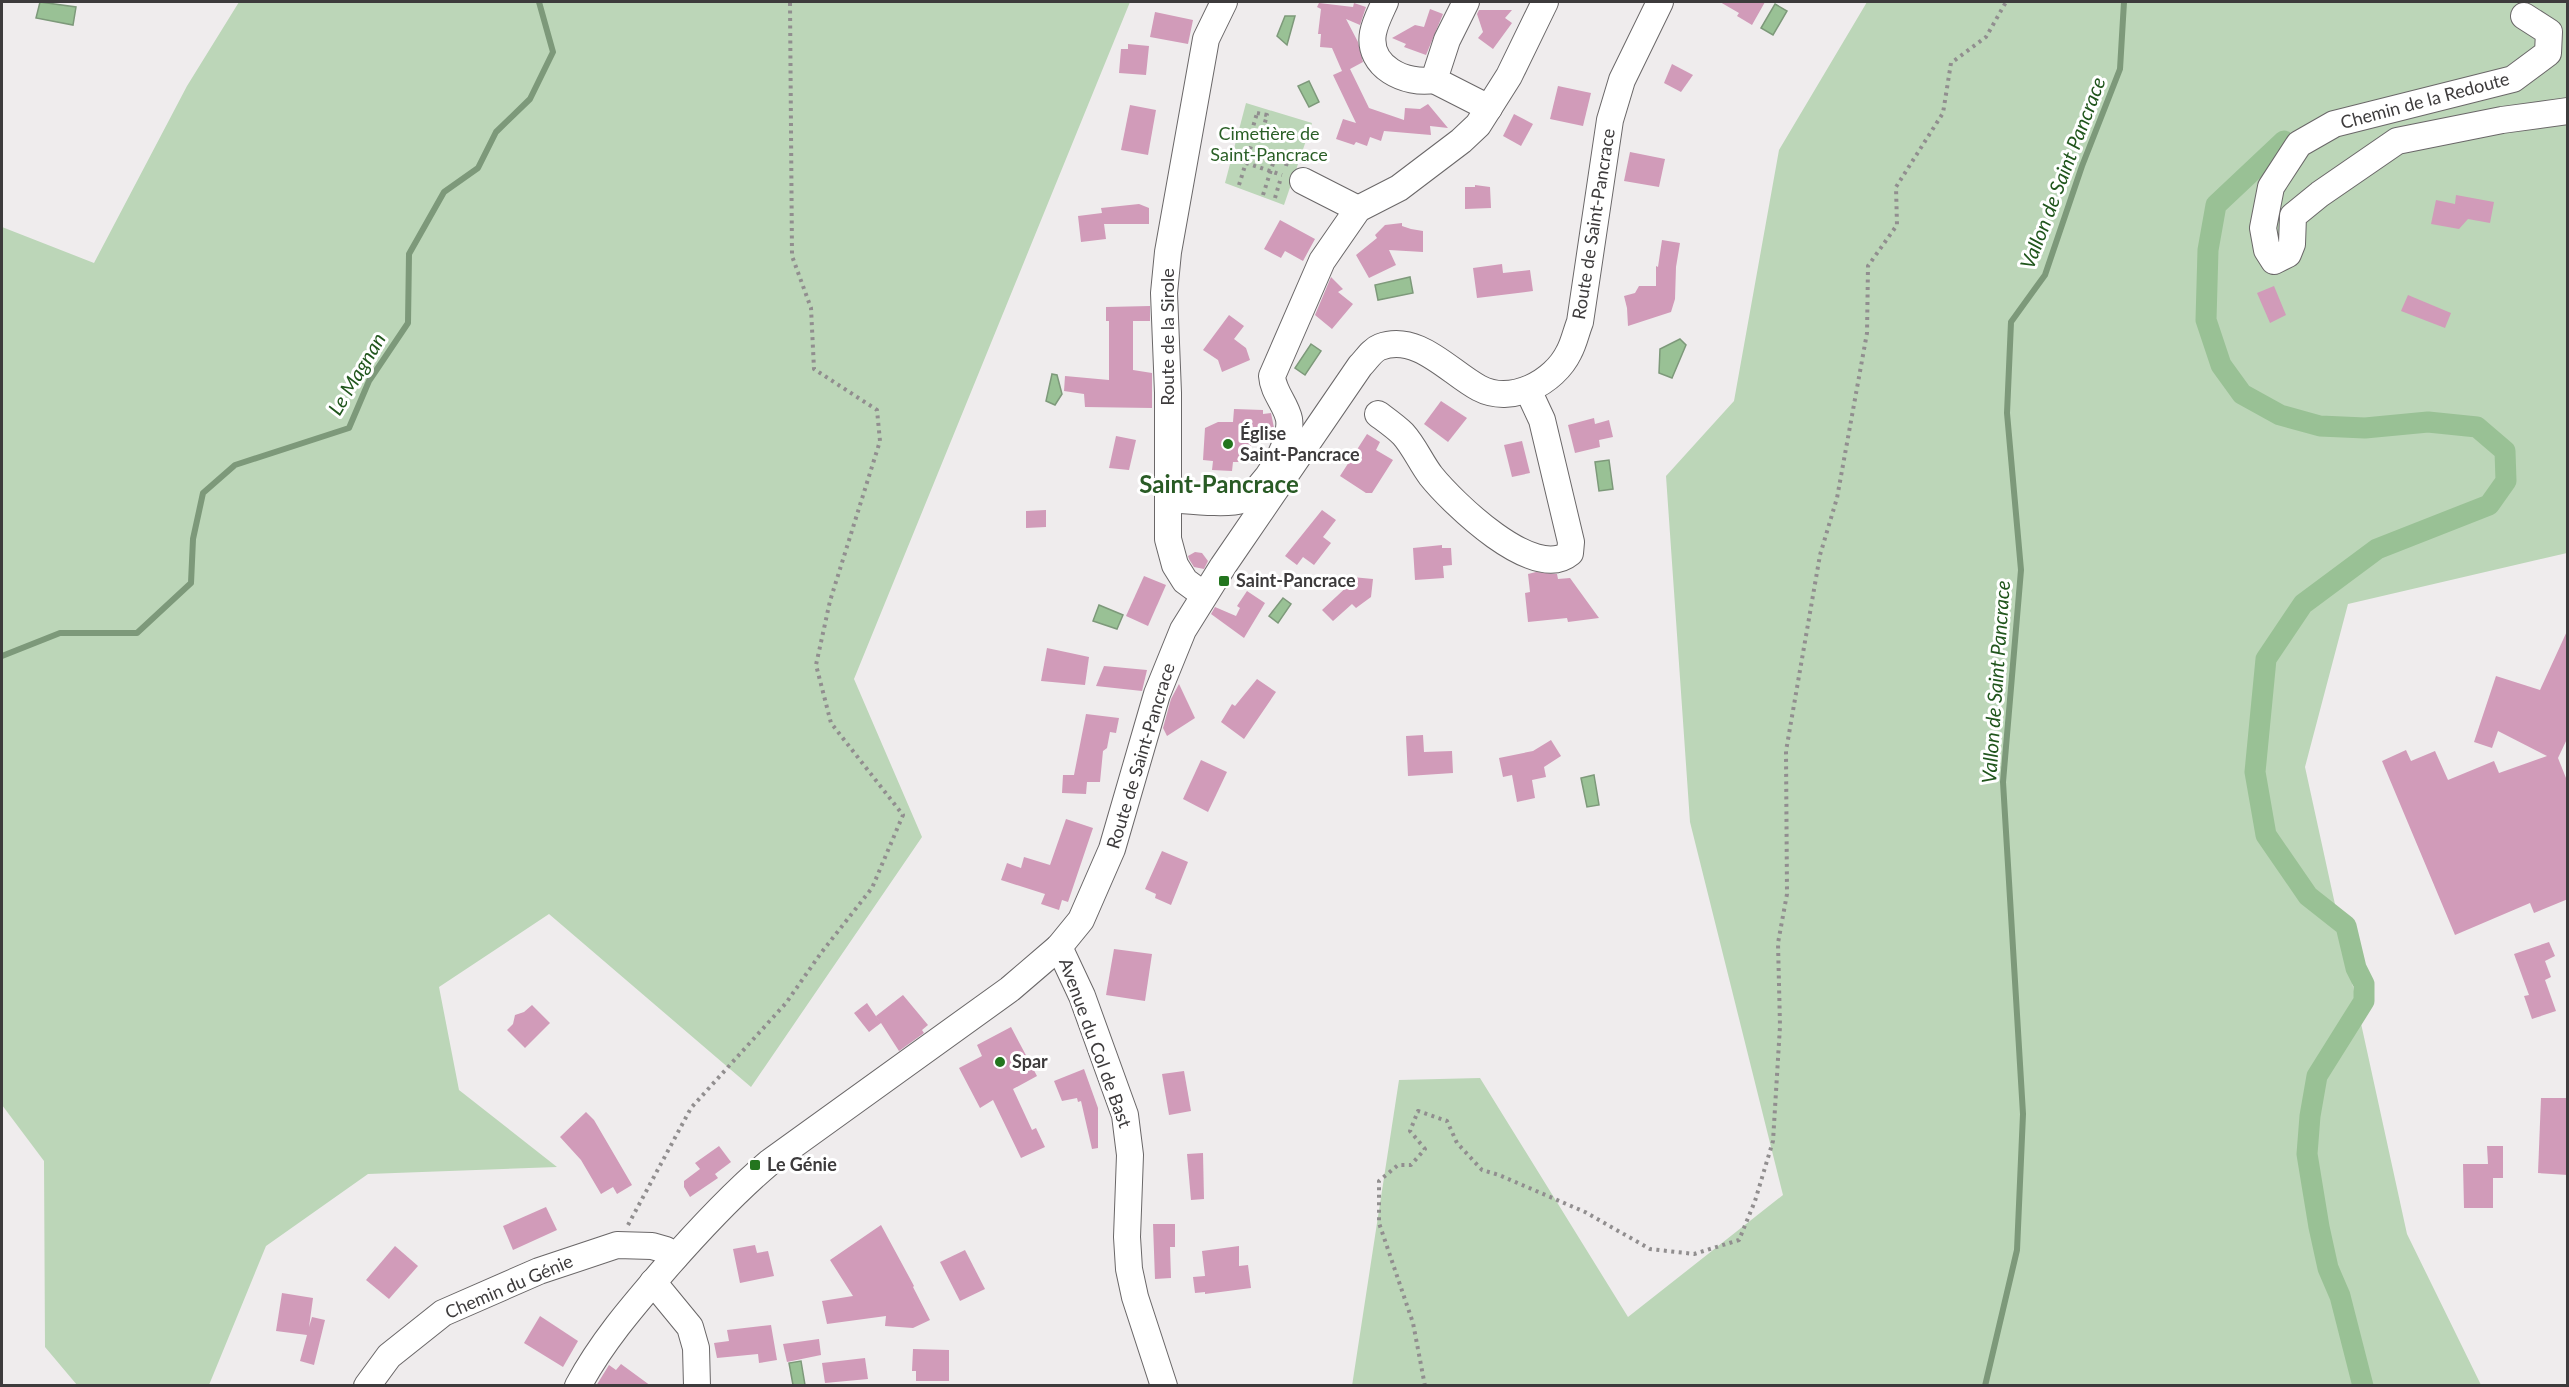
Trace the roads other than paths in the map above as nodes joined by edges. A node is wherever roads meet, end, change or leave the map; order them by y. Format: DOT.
graph roads {
  1 [pos="1224,2"];
  2 [pos="1385,2"];
  3 [pos="1466,2"];
  4 [pos="1545,2"];
  5 [pos="1660,2"];
  6 [pos="2524,16"];
  7 [pos="1434,80"];
  8 [pos="1489,108"];
  9 [pos="2568,111"];
  10 [pos="1303,181"];
  11 [pos="1358,209"];
  12 [pos="1528,390"];
  13 [pos="1378,414"];
  14 [pos="1167,499"];
  15 [pos="1204,595"];
  16 [pos="1059,947"];
  17 [pos="675,1257"];
  18 [pos="654,1282"];
  19 [pos="367,1386"];
  20 [pos="578,1386"];
  21 [pos="697,1386"];
  22 [pos="1164,1386"];
  1 -- 14 [label="street, Route de la Sirole"];
  2 -- 7 [label="street"];
  3 -- 7 [label="street"];
  4 -- 8 [label="street"];
  5 -- 12 [label="street, Route de Saint-Pancrace"];
  6 -- 9 [label="street, Chemin de la Redoute"];
  7 -- 8 [label="street"];
  8 -- 11 [label="street"];
  10 -- 11 [label="street"];
  11 -- 14 [label="street"];
  12 -- 13 [label="street"];
  12 -- 15 [label="street, Route de Saint-Pancrace"];
  14 -- 15 [label="street, Route de la Sirole"];
  15 -- 16 [label="street, Route de Saint-Pancrace"];
  16 -- 17 [label="street, Route de Saint-Pancrace"];
  16 -- 22 [label="street, Avenue du Col de Bast"];
  17 -- 18 [label="street, Route de Saint-Pancrace"];
  17 -- 19 [label="street, Chemin du Génie"];
  18 -- 20 [label="street, Route de Saint-Pancrace"];
  18 -- 21 [label="street"];
}
